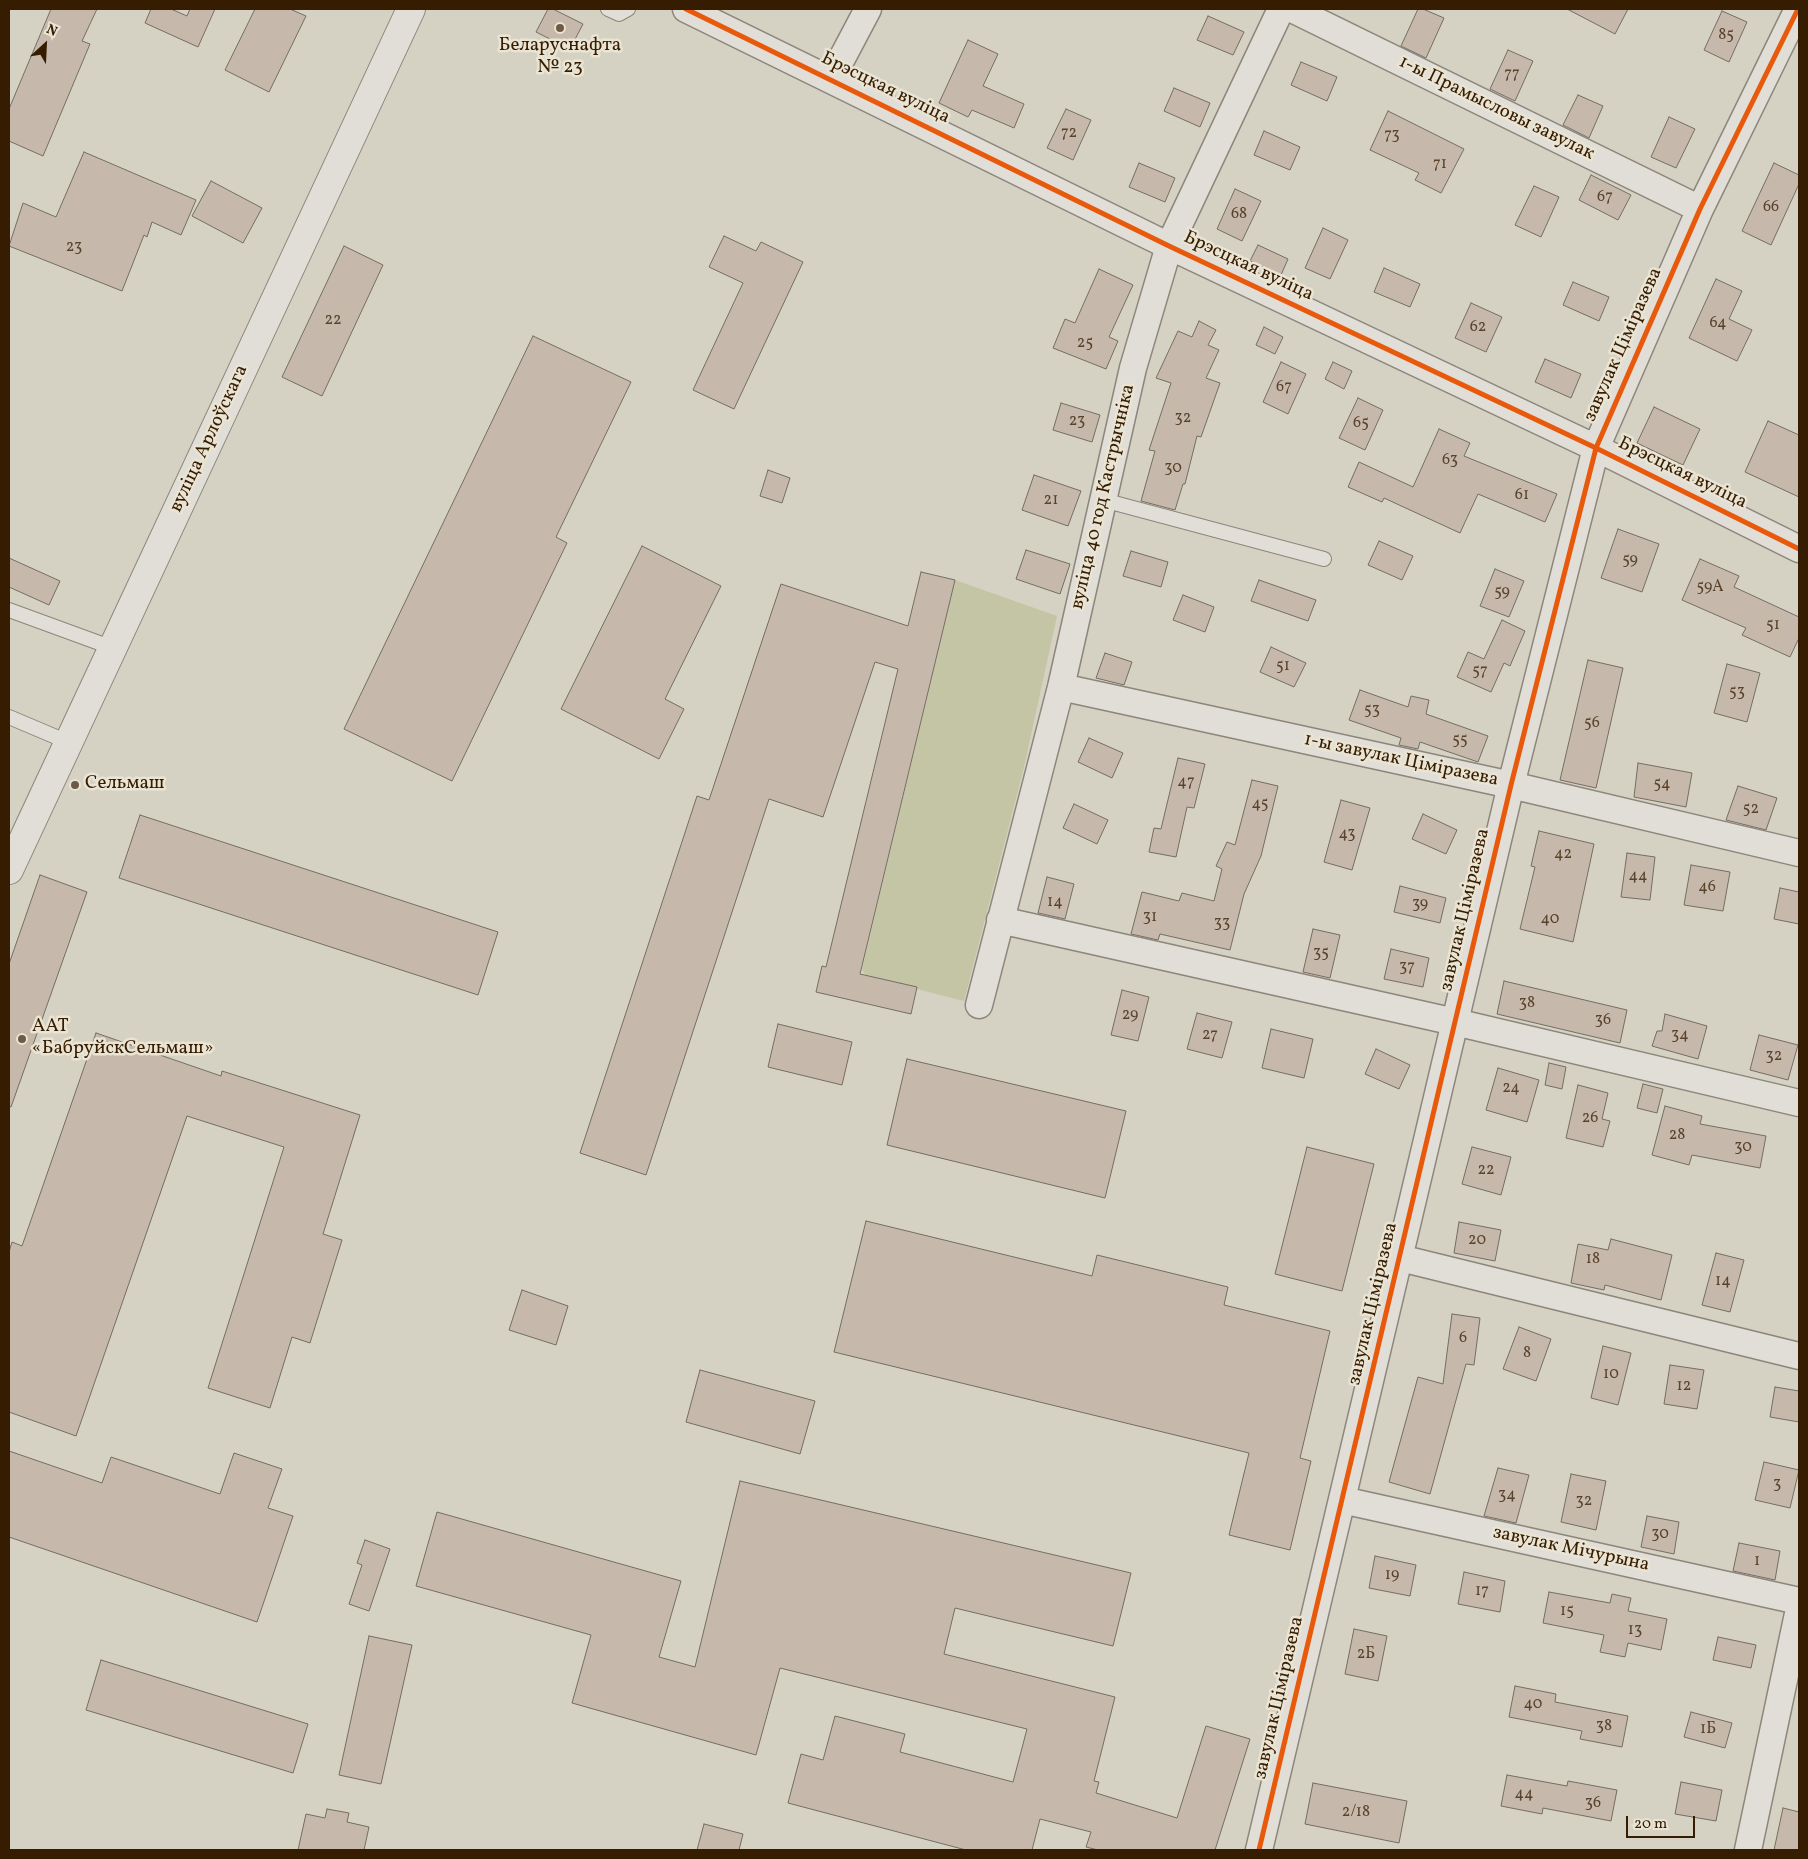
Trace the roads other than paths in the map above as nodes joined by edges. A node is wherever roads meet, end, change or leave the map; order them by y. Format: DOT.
graph roads {
  1 [pos="411,9"];
  2 [pos="608,9"];
  3 [pos="628,9"];
  4 [pos="686,9"];
  5 [pos="868,9"];
  6 [pos="1281,9"];
  7 [pos="1292,9"];
  8 [pos="1798,9"];
  9 [pos="831,79"];
  10 [pos="1700,209"];
  11 [pos="1169,246"];
  12 [pos="1596,448"];
  13 [pos="1103,500"];
  14 [pos="1798,544"];
  15 [pos="1324,560"];
  16 [pos="9,610"];
  17 [pos="113,648"];
  18 [pos="1061,687"];
  19 [pos="9,717"];
  20 [pos="68,742"];
  21 [pos="1511,785"];
  22 [pos="1799,853"];
  23 [pos="9,870"];
  24 [pos="1000,920"];
  25 [pos="980,1005"];
  26 [pos="1455,1022"];
  27 [pos="1799,1103"];
  28 [pos="1400,1258"];
  29 [pos="1799,1356"];
  30 [pos="1342,1500"];
  31 [pos="1799,1601"];
  32 [pos="1799,1609"];
  33 [pos="1258,1850"];
  34 [pos="1748,1850"];
  1 -- 17 [label="street, вуліца Арлоўскага"];
  2 -- 3 [label="lane"];
  4 -- 9 [label="street, Брэсцкая вуліца"];
  5 -- 9 [label="street"];
  6 -- 11 [label="street, вуліца 40 год Кастрычніка"];
  7 -- 10 [label="street, 1-ы Прамысловы завулак"];
  8 -- 10 [label="street, завулак Ціміразева"];
  9 -- 11 [label="street, Брэсцкая вуліца"];
  10 -- 12 [label="street, завулак Ціміразева"];
  11 -- 12 [label="street, Брэсцкая вуліца"];
  11 -- 13 [label="street, вуліца 40 год Кастрычніка"];
  12 -- 14 [label="street, Брэсцкая вуліца"];
  12 -- 21 [label="street, завулак Ціміразева"];
  13 -- 15 [label="lane"];
  13 -- 18 [label="street, вуліца 40 год Кастрычніка"];
  16 -- 17 [label="lane"];
  17 -- 20 [label="street, вуліца Арлоўскага"];
  18 -- 21 [label="street, 1-ы завулак Ціміразева"];
  18 -- 24 [label="street, вуліца 40 год Кастрычніка"];
  19 -- 20 [label="lane"];
  20 -- 23 [label="street, вуліца Арлоўскага"];
  21 -- 22 [label="street, 1-ы завулак Ціміразева"];
  21 -- 26 [label="street, завулак Ціміразева"];
  24 -- 25 [label="street, вуліца 40 год Кастрычніка"];
  24 -- 26 [label="street"];
  26 -- 27 [label="street"];
  26 -- 28 [label="street, завулак Ціміразева"];
  28 -- 29 [label="street, завулак Ціміразева"];
  28 -- 30 [label="street, завулак Ціміразева"];
  30 -- 31 [label="street, завулак Мічурына"];
  30 -- 33 [label="street, завулак Ціміразева"];
  32 -- 34 [label="street"];
}
